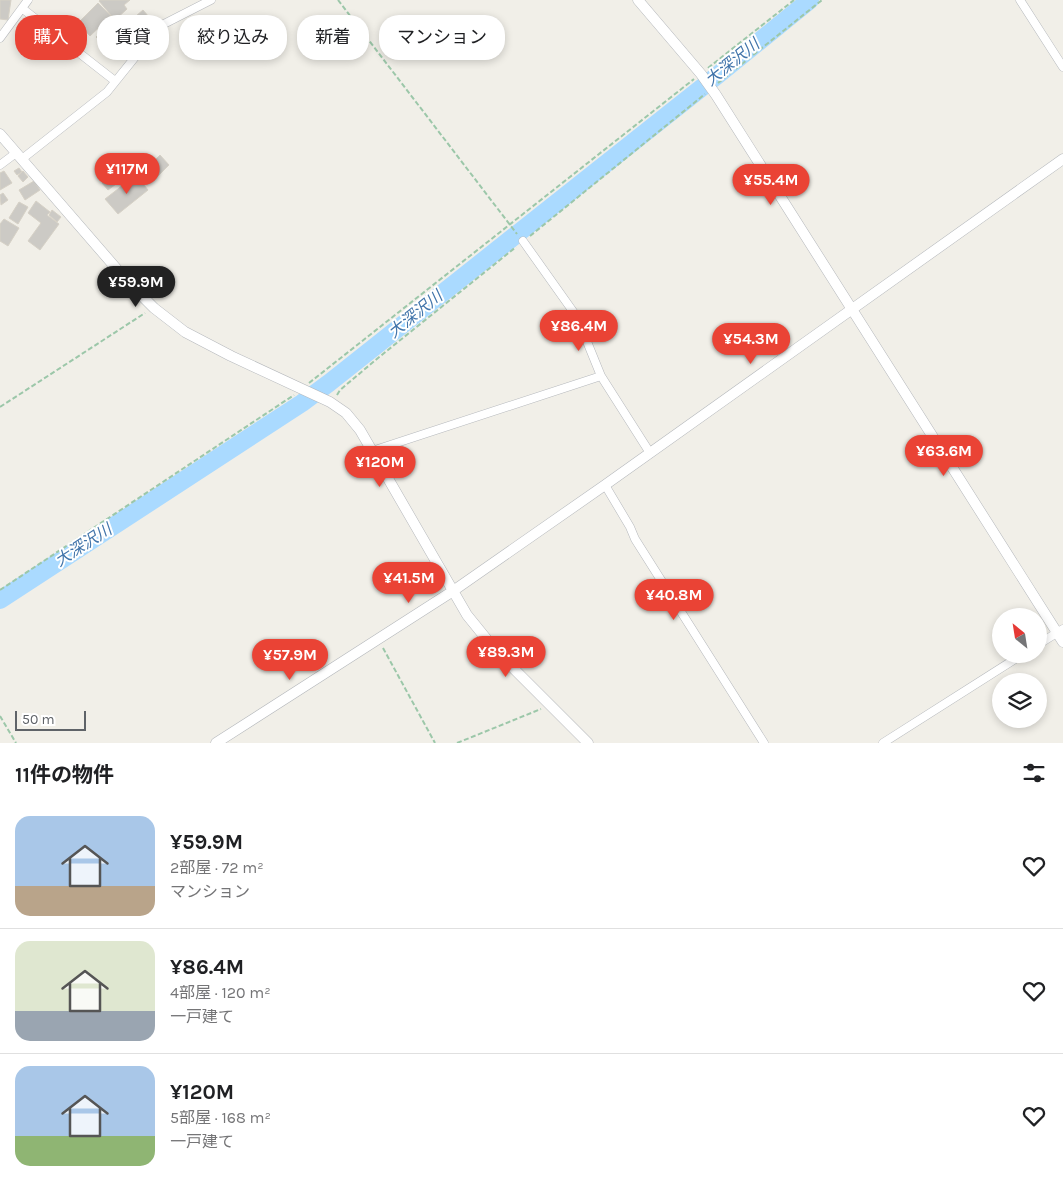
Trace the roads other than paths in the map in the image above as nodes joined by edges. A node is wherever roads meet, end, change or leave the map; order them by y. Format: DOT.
graph roads {
  1 [pos="28,0"];
  2 [pos="211,0"];
  3 [pos="638,0"];
  4 [pos="1020,0"];
  5 [pos="23,9"];
  6 [pos="0,38"];
  7 [pos="1063,67"];
  8 [pos="115,81"];
  9 [pos="0,134"];
  10 [pos="19,156"];
  11 [pos="1063,158"];
  12 [pos="0,166"];
  13 [pos="523,241"];
  14 [pos="852,309"];
  15 [pos="601,376"];
  16 [pos="372,451"];
  17 [pos="650,453"];
  18 [pos="605,485"];
  19 [pos="453,590"];
  20 [pos="1060,630"];
  21 [pos="1048,638"];
  22 [pos="1063,642"];
  23 [pos="1009,663"];
  24 [pos="216,743"];
  25 [pos="588,743"];
  26 [pos="764,743"];
  27 [pos="883,743"];
  1 -- 5 [label="street"];
  2 -- 8 [label="street"];
  3 -- 14 [label="street"];
  4 -- 7 [label="street"];
  5 -- 6 [label="street"];
  5 -- 8 [label="street"];
  8 -- 10 [label="street"];
  9 -- 10 [label="street"];
  10 -- 12 [label="street"];
  10 -- 16 [label="street"];
  11 -- 14 [label="street"];
  13 -- 15 [label="street"];
  14 -- 17 [label="street"];
  14 -- 20 [label="street"];
  15 -- 16 [label="street"];
  15 -- 17 [label="street"];
  16 -- 19 [label="street"];
  17 -- 18 [label="street"];
  18 -- 19 [label="street"];
  18 -- 26 [label="street"];
  19 -- 24 [label="street"];
  19 -- 25 [label="street"];
  20 -- 21 [label="street"];
  20 -- 22 [label="street"];
  23 -- 27 [label="street"];
}
